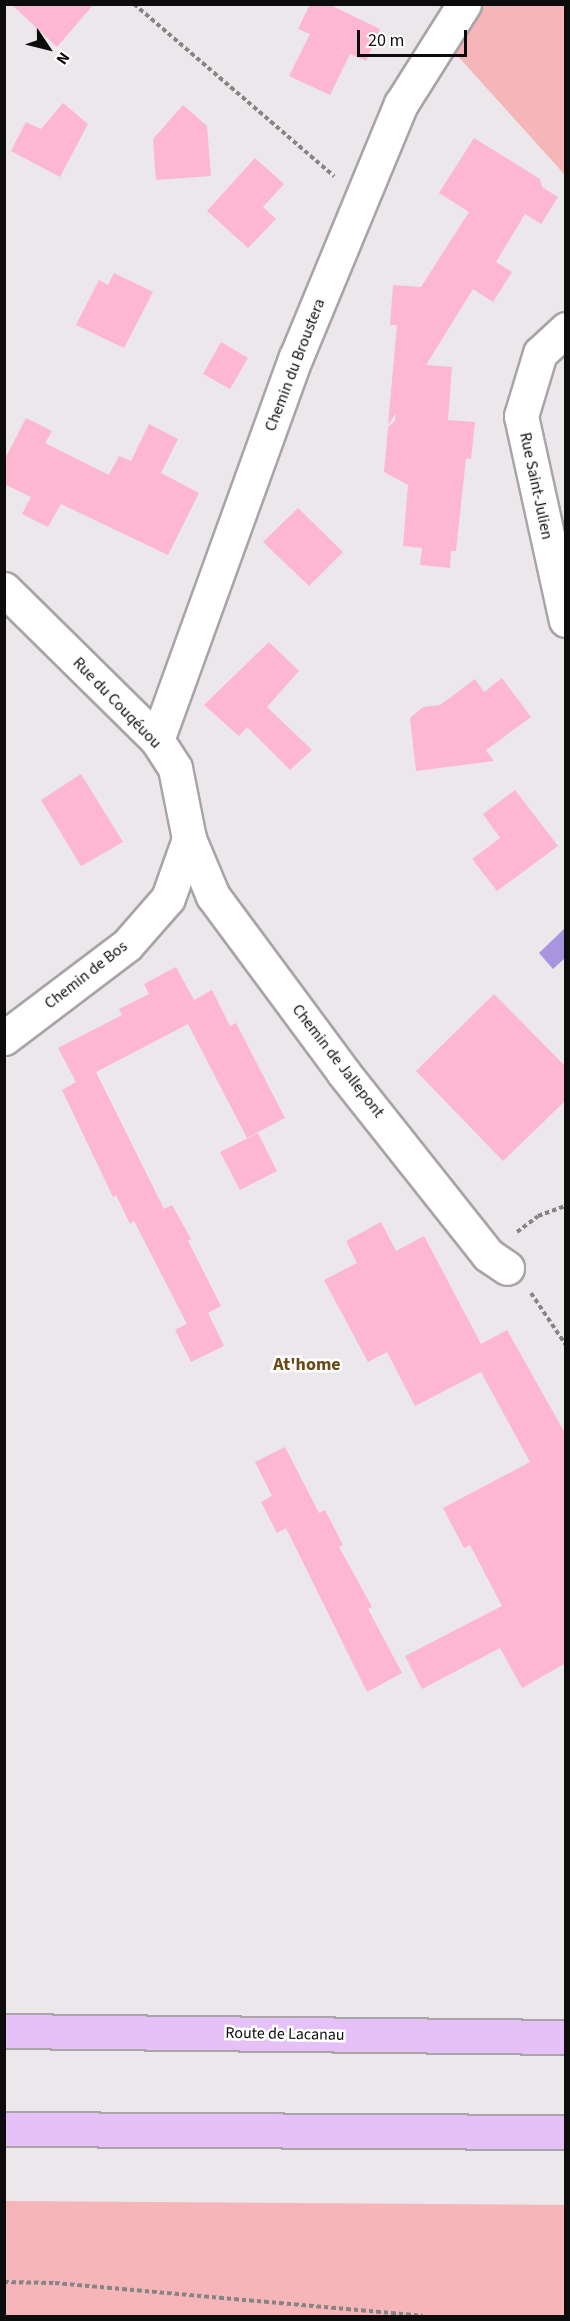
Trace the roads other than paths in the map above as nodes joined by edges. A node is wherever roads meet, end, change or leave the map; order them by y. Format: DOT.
graph roads {
  1 [pos="464,4"];
  2 [pos="566,328"];
  3 [pos="4,590"];
  4 [pos="566,620"];
  5 [pos="157,740"];
  6 [pos="189,839"];
  7 [pos="4,1038"];
  8 [pos="497,1262"];
  9 [pos="4,2031"];
  10 [pos="566,2037"];
  11 [pos="4,2129"];
  12 [pos="566,2132"];
  1 -- 5 [label="street, Chemin du Broustera"];
  2 -- 4 [label="street, Rue Saint-Julien"];
  3 -- 5 [label="street, Rue du Couqéuou"];
  5 -- 6 [label="street, Rue du Couqéuou"];
  6 -- 7 [label="street, Chemin de Bos"];
  6 -- 8 [label="street, Chemin de Jallepont"];
  9 -- 10 [label="main road, Route de Lacanau"];
  11 -- 12 [label="main road"];
}
